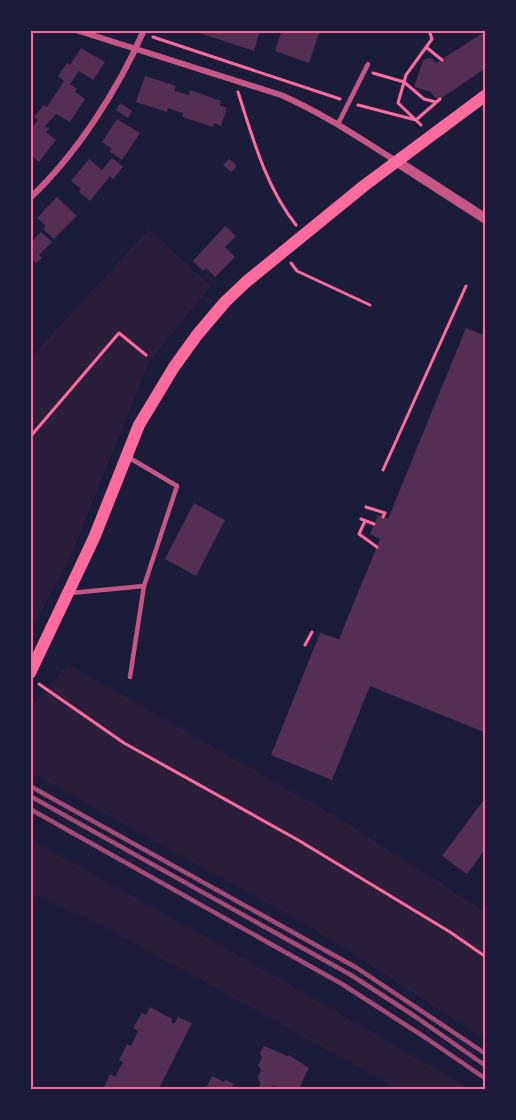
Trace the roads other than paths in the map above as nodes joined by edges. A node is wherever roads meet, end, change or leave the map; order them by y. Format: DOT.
graph roads {
  1 [pos="76,30"];
  2 [pos="143,32"];
  3 [pos="136,49"];
  4 [pos="368,64"];
  5 [pos="486,95"];
  6 [pos="338,124"];
  7 [pos="396,161"];
  8 [pos="30,198"];
  9 [pos="486,219"];
  10 [pos="126,456"];
  11 [pos="144,586"];
  12 [pos="68,593"];
  13 [pos="30,673"];
  14 [pos="130,677"];
  1 -- 3 [label="street"];
  2 -- 3 [label="street"];
  3 -- 6 [label="street"];
  3 -- 8 [label="street"];
  4 -- 6 [label="lane"];
  5 -- 7 [label="main road"];
  6 -- 7 [label="street"];
  7 -- 9 [label="street"];
  7 -- 10 [label="main road"];
  10 -- 11 [label="lane"];
  10 -- 12 [label="main road"];
  11 -- 12 [label="lane"];
  11 -- 14 [label="lane"];
  12 -- 13 [label="main road"];
}
